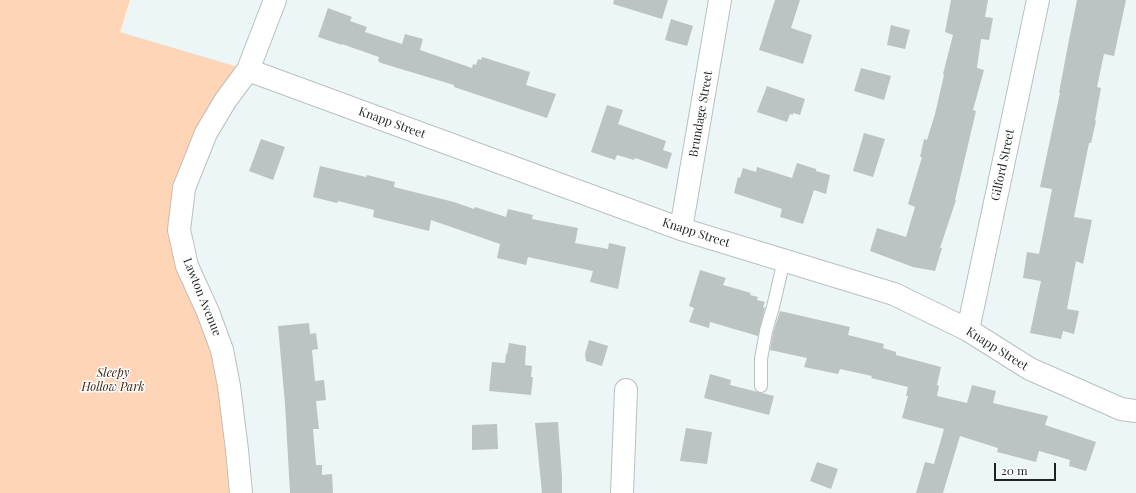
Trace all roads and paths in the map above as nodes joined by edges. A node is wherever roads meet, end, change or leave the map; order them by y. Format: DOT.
graph roads {
  1 [pos="275,0"];
  2 [pos="720,0"];
  3 [pos="1038,0"];
  4 [pos="248,70"];
  5 [pos="681,229"];
  6 [pos="784,260"];
  7 [pos="968,330"];
  8 [pos="761,386"];
  9 [pos="626,390"];
  10 [pos="1136,412"];
  11 [pos="241,493"];
  12 [pos="622,493"];
  1 -- 4 [label="street, Lawton Avenue"];
  2 -- 5 [label="street, Brundage Street"];
  3 -- 7 [label="street, Gilford Street"];
  4 -- 5 [label="street, Knapp Street"];
  4 -- 11 [label="street, Lawton Avenue"];
  5 -- 6 [label="street, Knapp Street"];
  6 -- 7 [label="street, Knapp Street"];
  6 -- 8 [label="lane"];
  7 -- 10 [label="street, Knapp Street"];
  9 -- 12 [label="street"];
}
